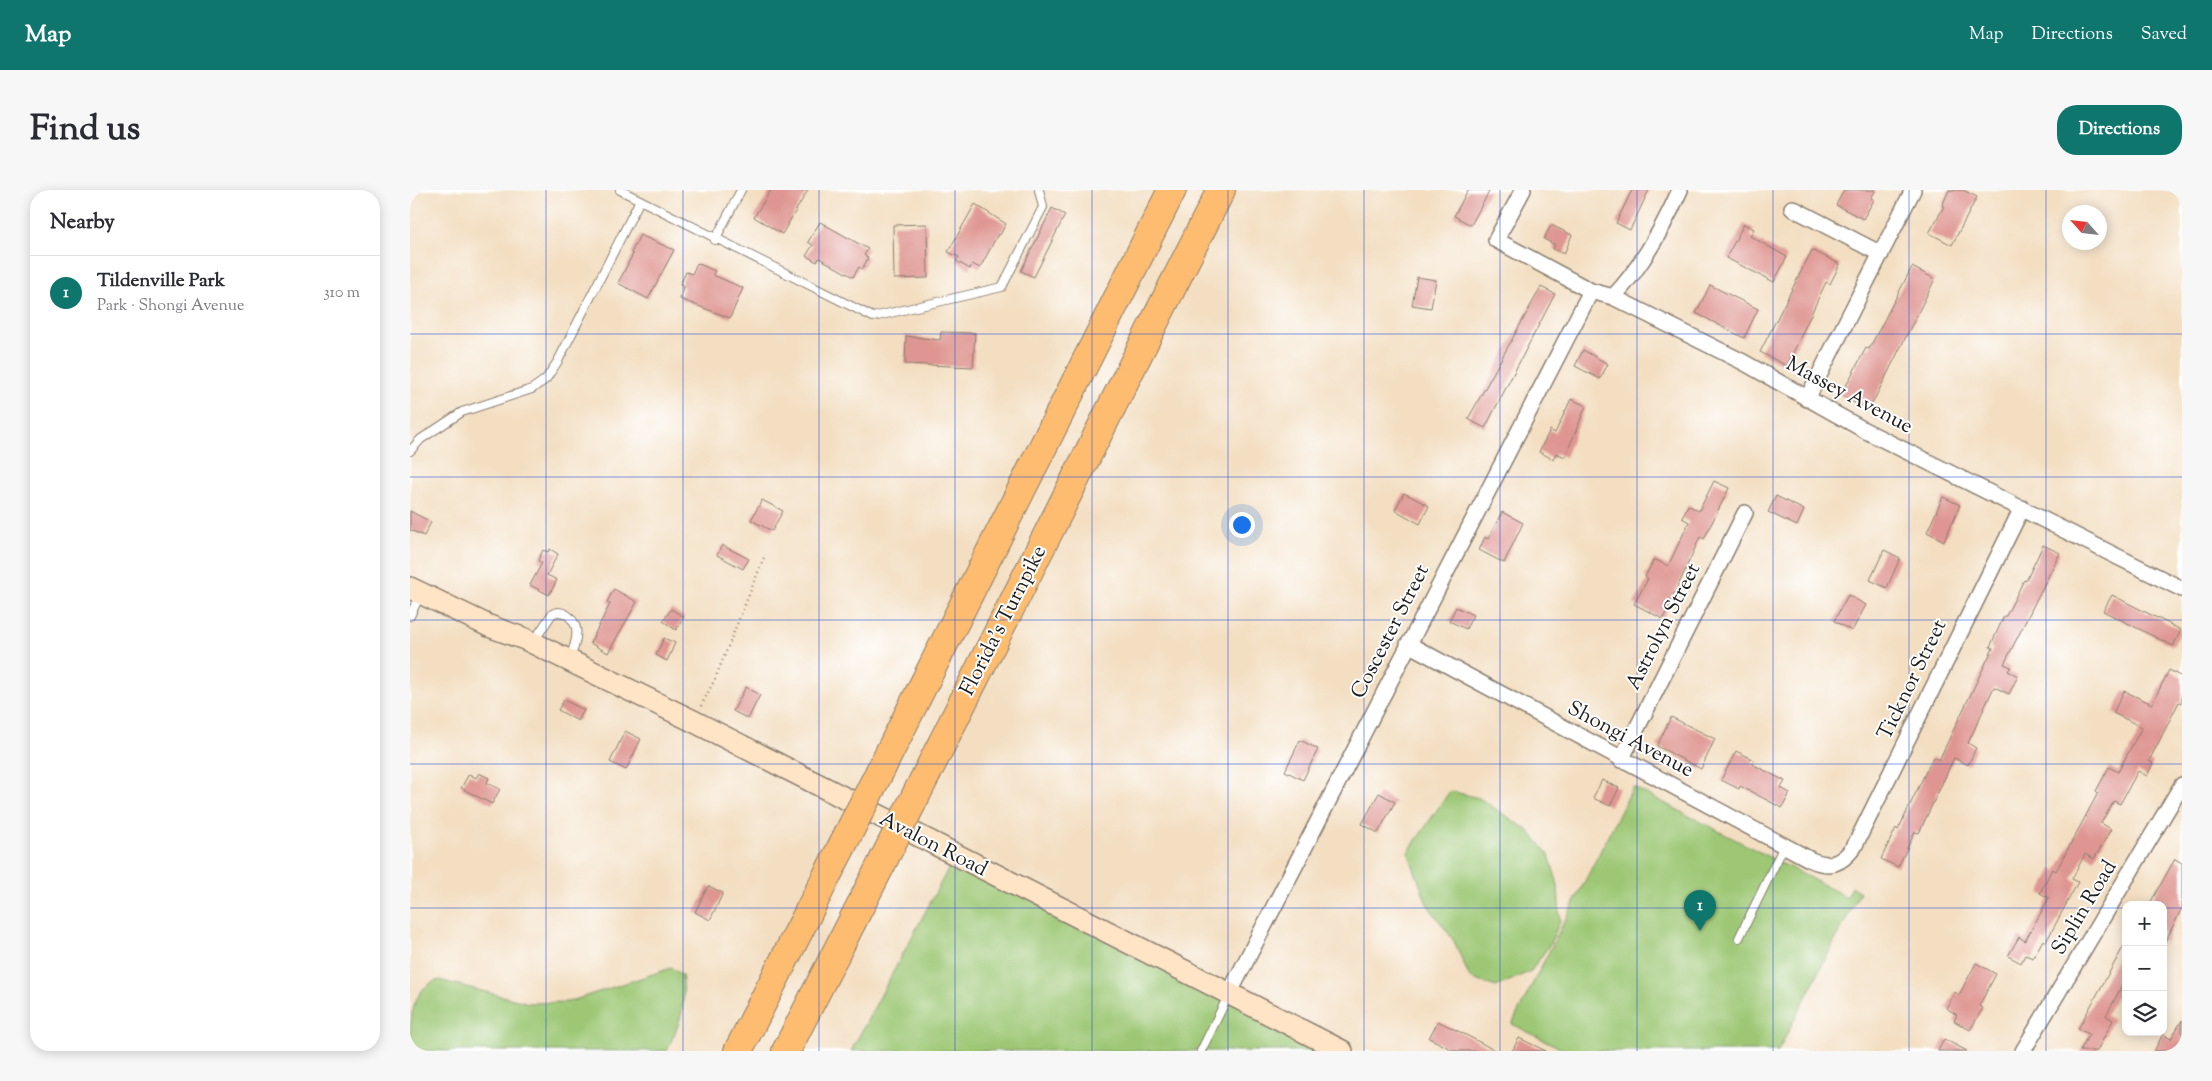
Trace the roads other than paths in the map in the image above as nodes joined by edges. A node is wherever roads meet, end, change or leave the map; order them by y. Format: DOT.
graph roads {
  1 [pos="620,190"];
  2 [pos="741,190"];
  3 [pos="1039,190"];
  4 [pos="1172,190"];
  5 [pos="1221,190"];
  6 [pos="1523,190"];
  7 [pos="1680,190"];
  8 [pos="1913,190"];
  9 [pos="640,202"];
  10 [pos="1792,208"];
  11 [pos="715,240"];
  12 [pos="1881,254"];
  13 [pos="1591,291"];
  14 [pos="1613,297"];
  15 [pos="1807,398"];
  16 [pos="410,451"];
  17 [pos="2022,508"];
  18 [pos="1745,513"];
  19 [pos="414,586"];
  20 [pos="2182,590"];
  21 [pos="410,616"];
  22 [pos="528,641"];
  23 [pos="1408,644"];
  24 [pos="568,660"];
  25 [pos="1621,760"];
  26 [pos="2182,785"];
  27 [pos="1784,846"];
  28 [pos="1835,865"];
  29 [pos="1738,938"];
  30 [pos="1229,994"];
  31 [pos="738,1051"];
  32 [pos="786,1051"];
  33 [pos="1201,1051"];
  34 [pos="1342,1051"];
  35 [pos="2023,1051"];
  1 -- 9 [label="lane"];
  2 -- 11 [label="lane"];
  3 -- 11 [label="lane"];
  4 -- 31 [label="highway, Florida's Turnpike, bridge"];
  5 -- 32 [label="highway, Florida's Turnpike, bridge"];
  6 -- 13 [label="street, Massey Avenue"];
  7 -- 14 [label="street"];
  8 -- 12 [label="street"];
  9 -- 11 [label="lane"];
  9 -- 16 [label="lane"];
  10 -- 12 [label="street"];
  12 -- 15 [label="street"];
  13 -- 14 [label="street, Massey Avenue"];
  13 -- 23 [label="street, Coscester Street"];
  14 -- 15 [label="street, Massey Avenue"];
  15 -- 17 [label="street, Massey Avenue"];
  17 -- 20 [label="street, Massey Avenue"];
  17 -- 28 [label="street, Ticknor Street"];
  18 -- 25 [label="street, Astrolyn Street"];
  19 -- 21 [label="lane"];
  19 -- 22 [label="main road, Avalon Road"];
  22 -- 24 [label="main road, Avalon Road"];
  22 -- 24 [label="lane"];
  23 -- 25 [label="street, Shongi Avenue"];
  23 -- 30 [label="street, Coscester Street"];
  24 -- 30 [label="main road, Avalon Road"];
  25 -- 27 [label="street, Shongi Avenue"];
  26 -- 35 [label="street, Siplin Road"];
  27 -- 28 [label="street, Shongi Avenue"];
  27 -- 29 [label="lane"];
  30 -- 33 [label="lane"];
  30 -- 34 [label="main road, Avalon Road"];
}
